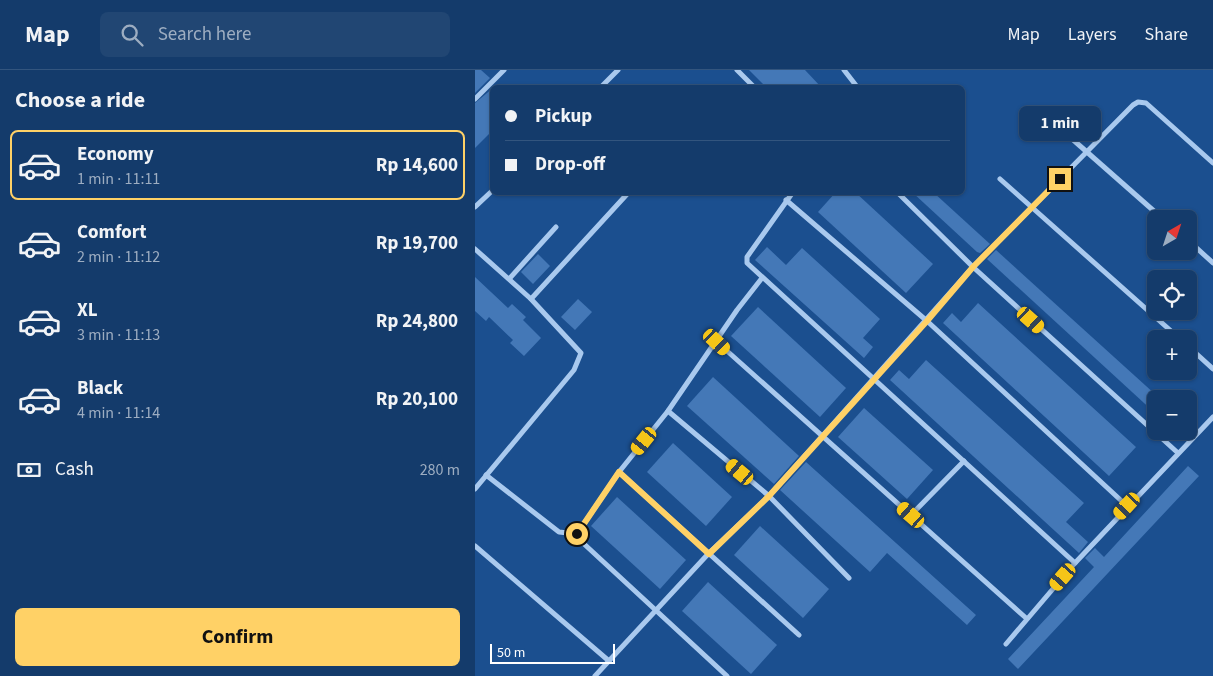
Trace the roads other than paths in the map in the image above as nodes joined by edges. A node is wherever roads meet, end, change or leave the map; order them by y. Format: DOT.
graph roads {
  1 [pos="504,70"];
  2 [pos="618,70"];
  3 [pos="737,70"];
  4 [pos="843,70"];
  5 [pos="602,85"];
  6 [pos="752,85"];
  7 [pos="856,85"];
  8 [pos="475,99"];
  9 [pos="1054,123"];
  10 [pos="1087,151"];
  11 [pos="1213,162"];
  12 [pos="1000,179"];
  13 [pos="490,193"];
  14 [pos="626,195"];
  15 [pos="790,195"];
  16 [pos="900,195"];
  17 [pos="786,200"];
  18 [pos="475,207"];
  19 [pos="1032,207"];
  20 [pos="1153,210"];
  21 [pos="556,227"];
  22 [pos="1197,248"];
  23 [pos="475,249"];
  24 [pos="1213,263"];
  25 [pos="973,267"];
  26 [pos="762,278"];
  27 [pos="509,279"];
  28 [pos="531,299"];
  29 [pos="927,321"];
  30 [pos="1170,330"];
  31 [pos="717,342"];
  32 [pos="1197,354"];
  33 [pos="1213,368"];
  34 [pos="874,379"];
  35 [pos="668,411"];
  36 [pos="1213,417"];
  37 [pos="821,437"];
  38 [pos="1178,453"];
  39 [pos="964,461"];
  40 [pos="619,472"];
  41 [pos="486,475"];
  42 [pos="475,489"];
  43 [pos="769,496"];
  44 [pos="1127,506"];
  45 [pos="911,515"];
  46 [pos="577,534"];
  47 [pos="475,546"];
  48 [pos="709,554"];
  49 [pos="1075,563"];
  50 [pos="849,578"];
  51 [pos="655,611"];
  52 [pos="1026,618"];
  53 [pos="799,635"];
  54 [pos="1006,644"];
  55 [pos="609,660"];
  56 [pos="595,676"];
  57 [pos="727,676"];
  1 -- 8 [label="street"];
  2 -- 5 [label="street"];
  3 -- 6 [label="street"];
  4 -- 7 [label="street"];
  9 -- 10 [label="street"];
  10 -- 11 [label="street"];
  10 -- 19 [label="street"];
  10 -- 20 [label="street"];
  12 -- 19 [label="street"];
  13 -- 18 [label="street"];
  14 -- 28 [label="street"];
  15 -- 17 [label="street"];
  16 -- 25 [label="street"];
  17 -- 26 [label="street"];
  17 -- 29 [label="street"];
  19 -- 25 [label="street"];
  19 -- 30 [label="street"];
  21 -- 27 [label="street"];
  22 -- 24 [label="street"];
  23 -- 27 [label="street"];
  25 -- 29 [label="street"];
  25 -- 38 [label="street"];
  26 -- 31 [label="street"];
  26 -- 34 [label="street"];
  27 -- 28 [label="street"];
  28 -- 41 [label="street"];
  29 -- 34 [label="street"];
  29 -- 44 [label="street"];
  31 -- 35 [label="street"];
  31 -- 37 [label="street"];
  32 -- 33 [label="street"];
  34 -- 37 [label="street"];
  34 -- 39 [label="street"];
  35 -- 40 [label="street"];
  35 -- 43 [label="street"];
  36 -- 38 [label="street"];
  37 -- 43 [label="street"];
  37 -- 45 [label="street"];
  38 -- 44 [label="street"];
  39 -- 45 [label="street"];
  39 -- 49 [label="street"];
  40 -- 46 [label="street"];
  40 -- 48 [label="street"];
  41 -- 42 [label="street"];
  41 -- 46 [label="street"];
  43 -- 48 [label="street"];
  43 -- 50 [label="street"];
  44 -- 49 [label="street"];
  45 -- 52 [label="street"];
  46 -- 51 [label="street"];
  47 -- 55 [label="street"];
  48 -- 51 [label="street"];
  48 -- 53 [label="street"];
  49 -- 52 [label="street"];
  51 -- 55 [label="street"];
  51 -- 57 [label="street"];
  52 -- 54 [label="street"];
  55 -- 56 [label="street"];
}
